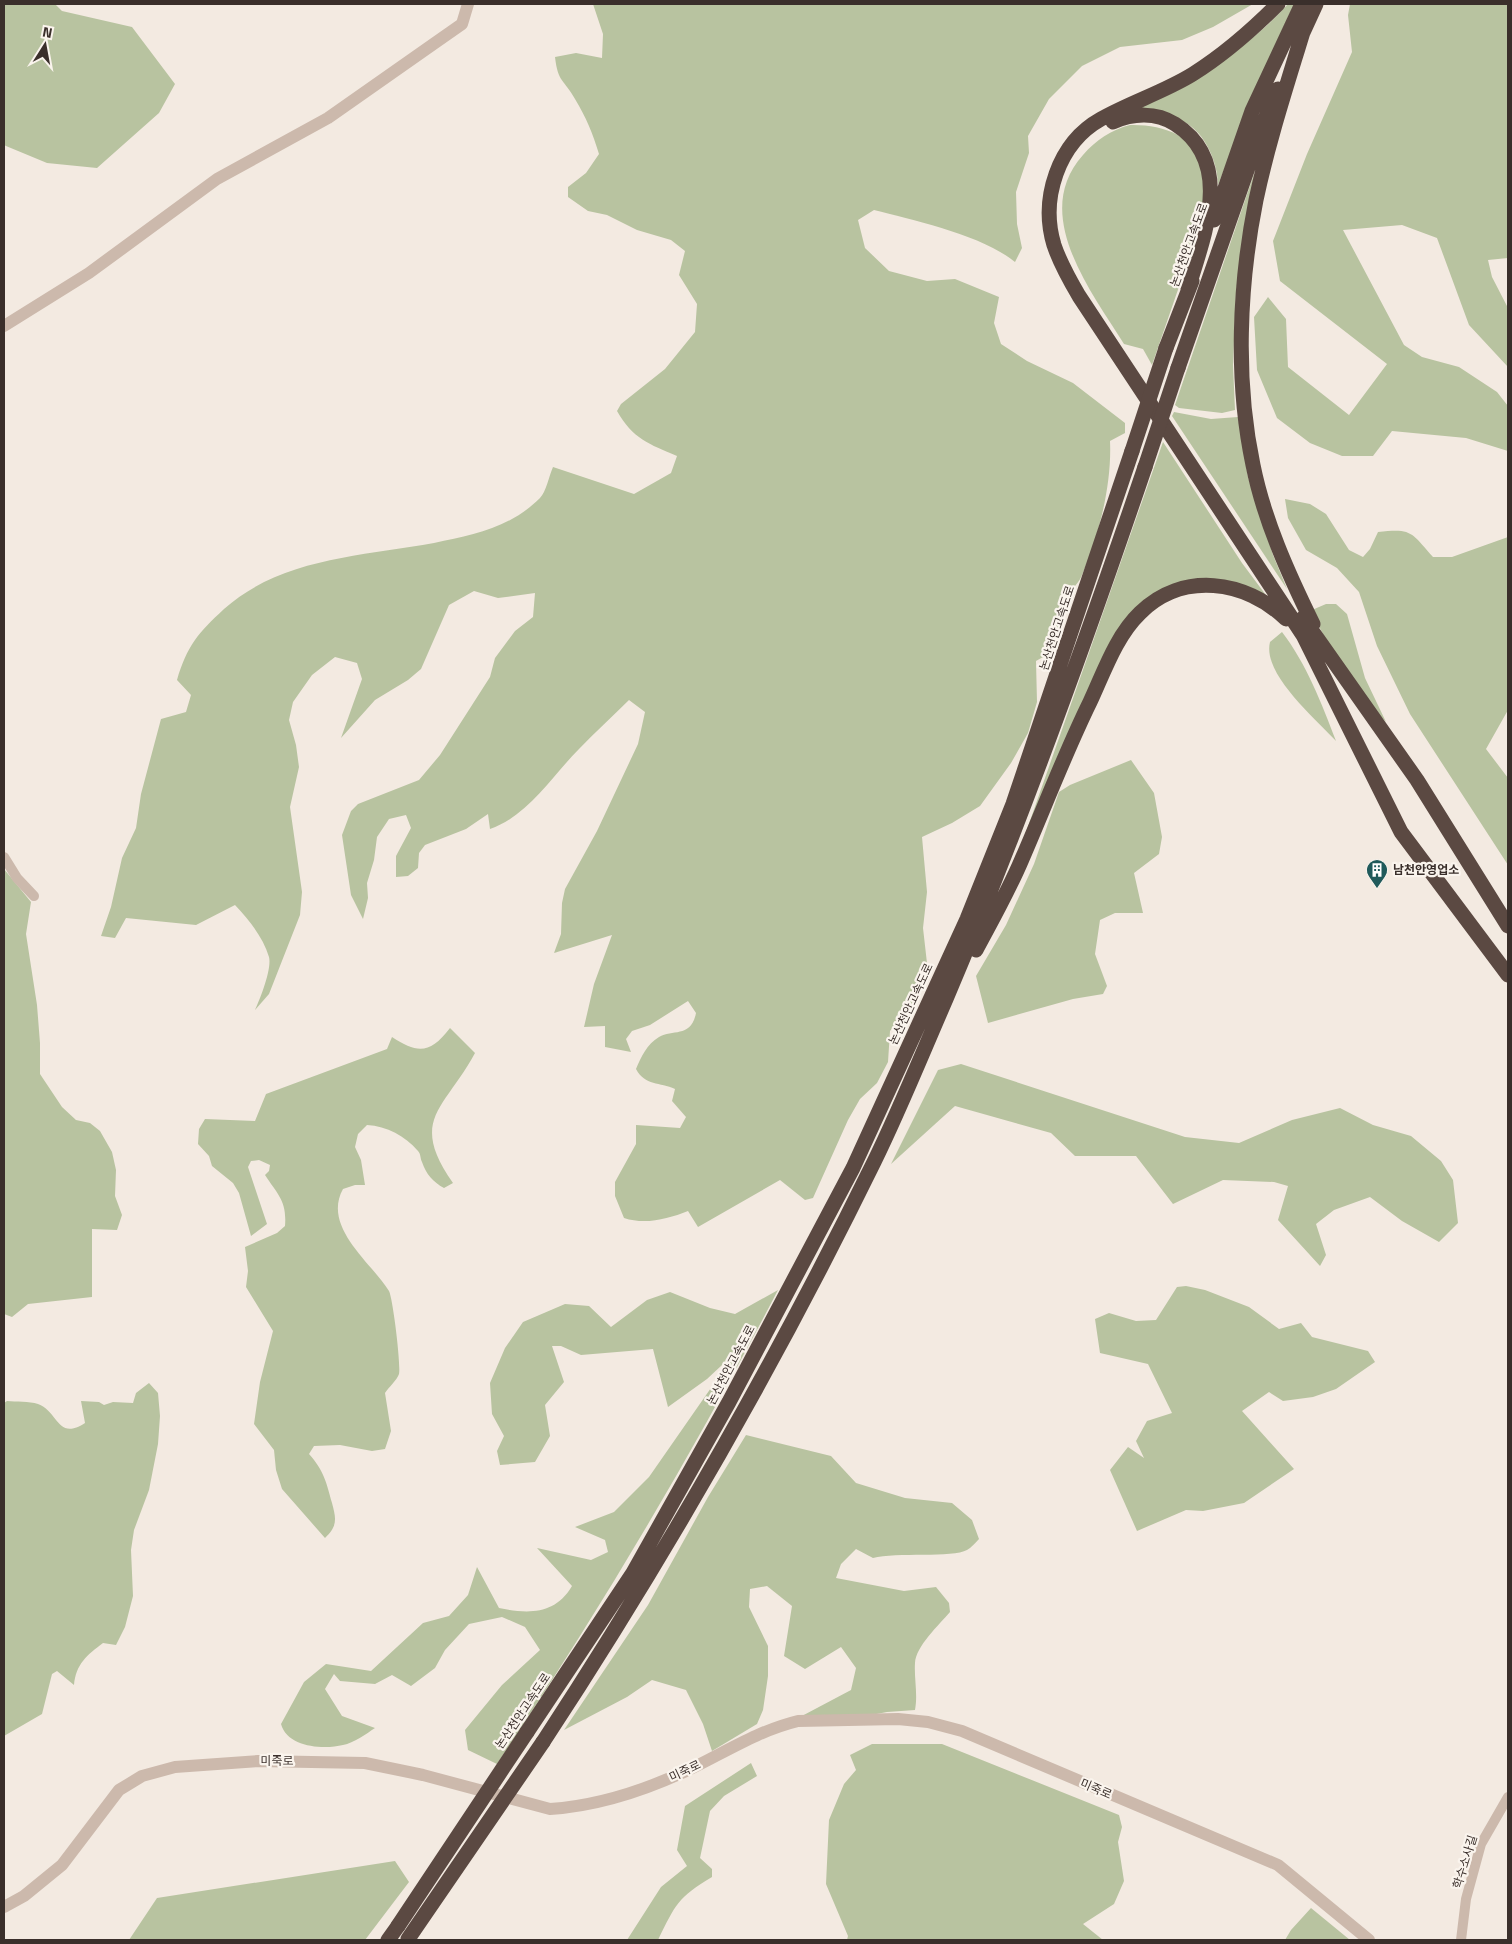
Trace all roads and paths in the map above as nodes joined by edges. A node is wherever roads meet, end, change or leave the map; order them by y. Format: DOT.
graph roads {
  1 [pos="468,4"];
  2 [pos="1278,4"];
  3 [pos="1302,4"];
  4 [pos="1316,4"];
  5 [pos="1303,32"];
  6 [pos="1188,290"];
  7 [pos="4,326"];
  8 [pos="1303,635"];
  9 [pos="1326,652"];
  10 [pos="4,857"];
  11 [pos="34,896"];
  12 [pos="1508,926"];
  13 [pos="1508,975"];
  14 [pos="925,1047"];
  15 [pos="1507,1800"];
  16 [pos="4,1908"];
  17 [pos="388,1940"];
  18 [pos="408,1940"];
  19 [pos="1369,1940"];
  20 [pos="1461,1940"];
  1 -- 7 [label="street"];
  2 -- 8 [label="highway"];
  3 -- 6 [label="highway, 논산천안고속도로"];
  4 -- 5 [label="highway"];
  5 -- 9 [label="highway"];
  5 -- 14 [label="highway, bridge"];
  6 -- 9 [label="highway"];
  6 -- 17 [label="highway, 논산천안고속도로, bridge"];
  8 -- 13 [label="highway"];
  8 -- 14 [label="highway"];
  9 -- 12 [label="highway"];
  10 -- 11 [label="street"];
  14 -- 18 [label="highway, bridge"];
  15 -- 20 [label="street, 학수소사길"];
  16 -- 19 [label="street, 미죽로"];
}
